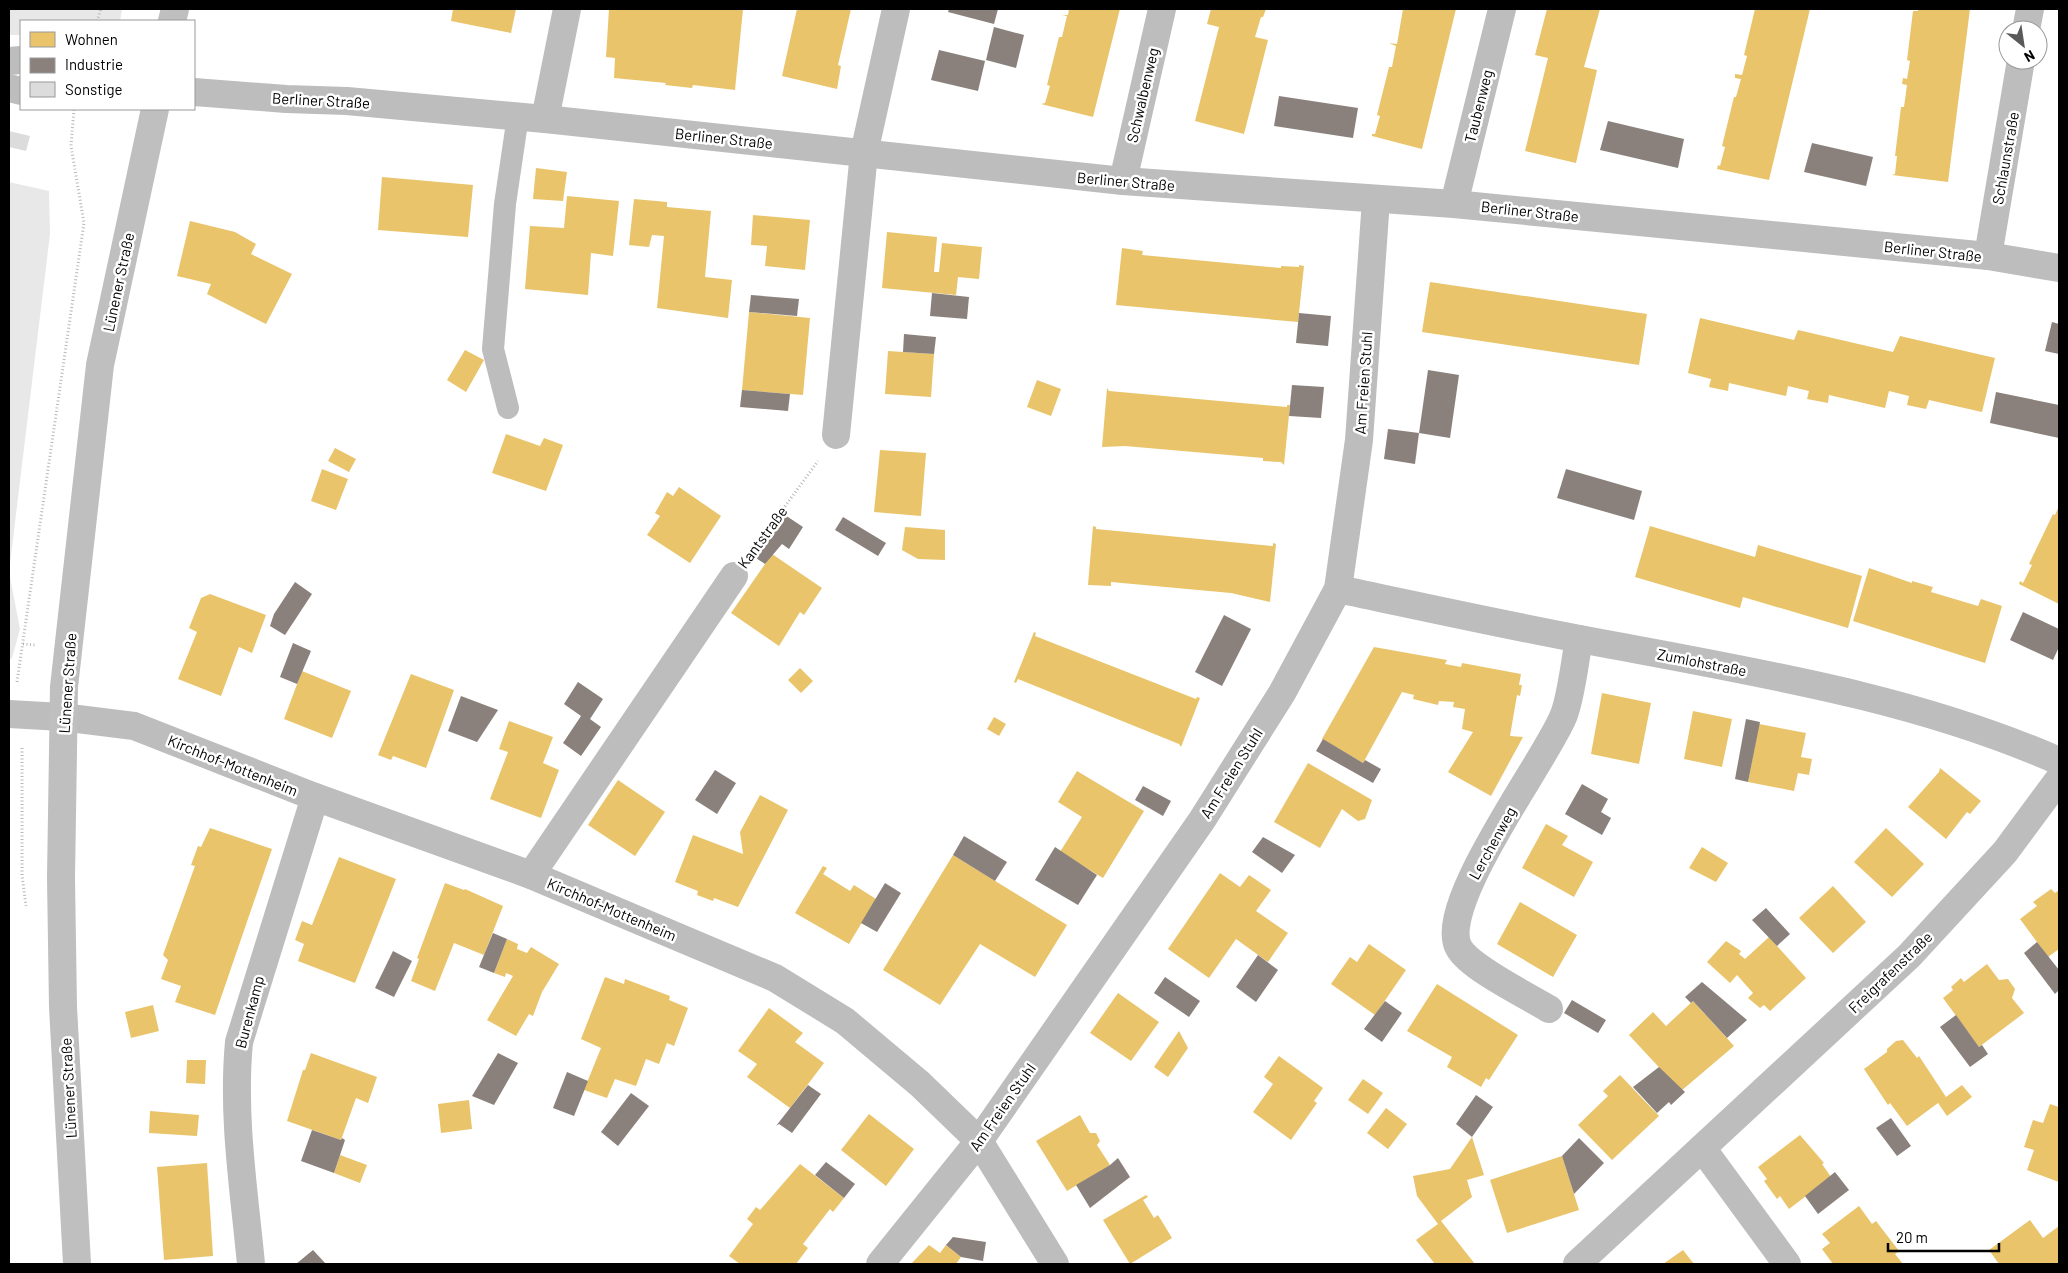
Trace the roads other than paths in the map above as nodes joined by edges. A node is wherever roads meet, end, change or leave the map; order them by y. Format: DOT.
graph roads {
  1 [pos="568,9"];
  2 [pos="896,9"];
  3 [pos="1162,9"];
  4 [pos="1502,9"];
  5 [pos="2019,70"];
  6 [pos="195,92"];
  7 [pos="155,110"];
  8 [pos="518,116"];
  9 [pos="545,119"];
  10 [pos="864,153"];
  11 [pos="1123,181"];
  12 [pos="1376,200"];
  13 [pos="1454,204"];
  14 [pos="1988,256"];
  15 [pos="2059,268"];
  16 [pos="508,408"];
  17 [pos="836,436"];
  18 [pos="734,576"];
  19 [pos="1338,589"];
  20 [pos="1579,639"];
  21 [pos="9,714"];
  22 [pos="62,717"];
  23 [pos="2059,761"];
  24 [pos="2059,779"];
  25 [pos="314,797"];
  26 [pos="531,875"];
  27 [pos="1549,1009"];
  28 [pos="979,1140"];
  29 [pos="1702,1148"];
  30 [pos="77,1264"];
  31 [pos="251,1264"];
  32 [pos="880,1264"];
  33 [pos="1055,1264"];
  34 [pos="1577,1264"];
  35 [pos="1787,1264"];
  1 -- 9 [label="street"];
  2 -- 10 [label="street"];
  3 -- 11 [label="street, Schwalbenweg"];
  4 -- 13 [label="street, Taubenweg"];
  5 -- 14 [label="street, Schlaunstraße"];
  6 -- 8 [label="street, Berliner Straße"];
  7 -- 22 [label="main road, Lünener Straße"];
  8 -- 9 [label="street, Berliner Straße"];
  8 -- 16 [label="lane"];
  9 -- 10 [label="street, Berliner Straße"];
  10 -- 11 [label="street, Berliner Straße"];
  10 -- 17 [label="street"];
  11 -- 12 [label="street, Berliner Straße"];
  12 -- 13 [label="street, Berliner Straße"];
  12 -- 19 [label="street, Am Freien Stuhl"];
  13 -- 14 [label="street, Berliner Straße"];
  14 -- 15 [label="street, Berliner Straße"];
  18 -- 26 [label="street, Kantstraße"];
  19 -- 20 [label="street, Zumlohstraße"];
  19 -- 28 [label="street, Am Freien Stuhl"];
  20 -- 23 [label="street, Zumlohstraße"];
  20 -- 27 [label="street, Lerchenweg"];
  21 -- 22 [label="street, Kirchhof-Mottenheim"];
  22 -- 25 [label="street, Kirchhof-Mottenheim"];
  22 -- 30 [label="main road, Lünener Straße"];
  24 -- 29 [label="street, Freigrafenstraße"];
  25 -- 26 [label="street, Kirchhof-Mottenheim"];
  25 -- 31 [label="street, Burenkamp"];
  26 -- 28 [label="street, Kirchhof-Mottenheim"];
  28 -- 32 [label="street, Am Freien Stuhl"];
  28 -- 33 [label="street, Kirchhof-Mottenheim"];
  29 -- 34 [label="street, Freigrafenstraße"];
  29 -- 35 [label="street"];
}
